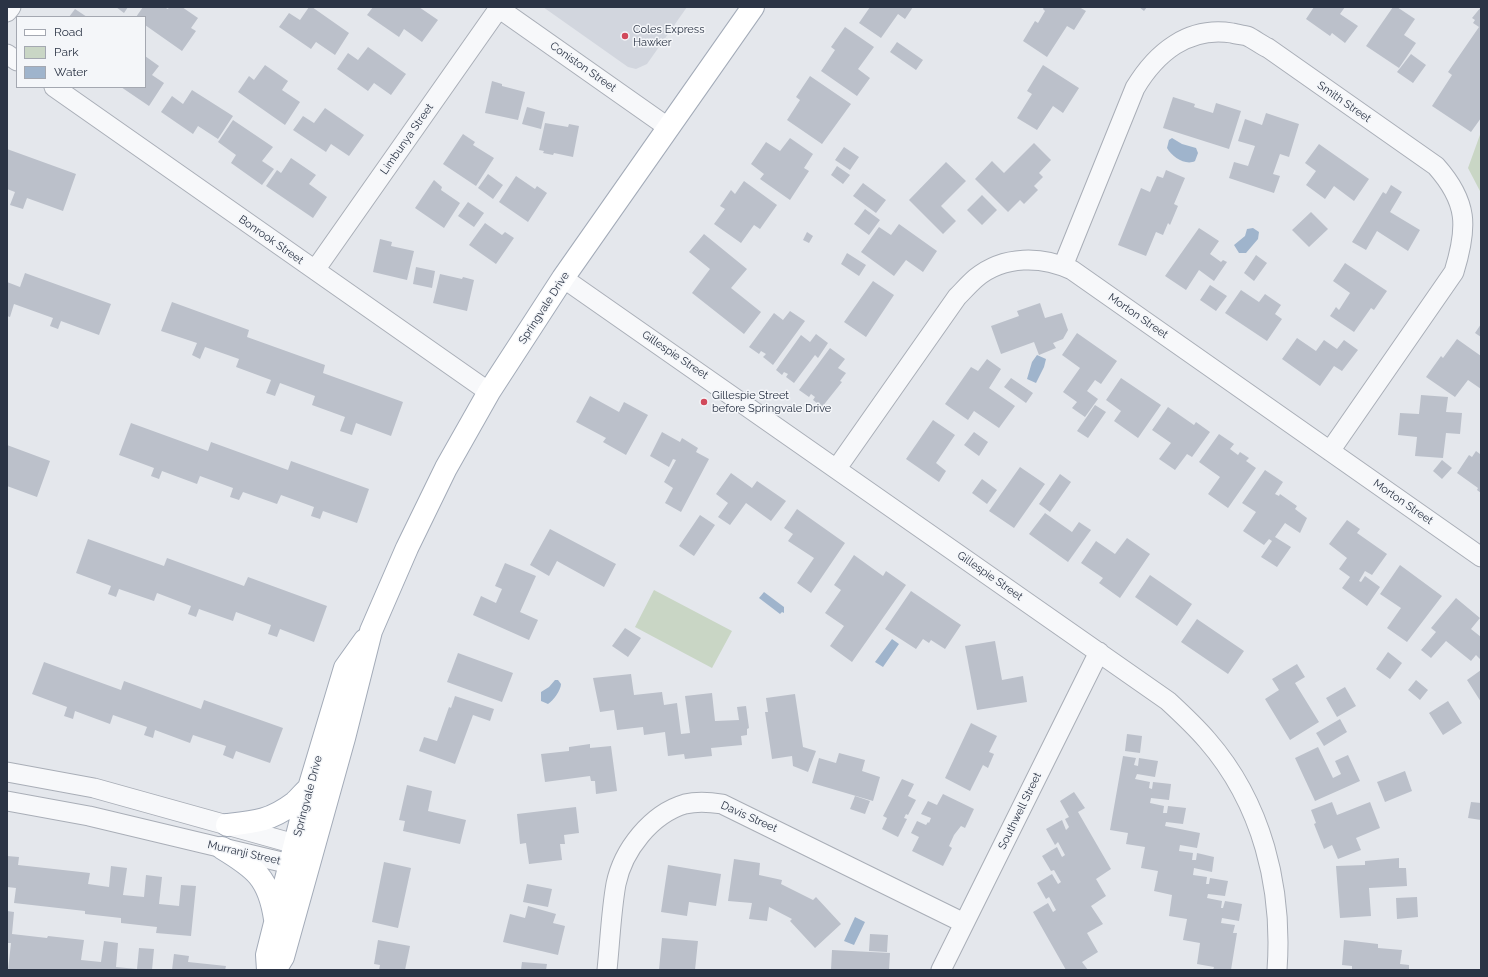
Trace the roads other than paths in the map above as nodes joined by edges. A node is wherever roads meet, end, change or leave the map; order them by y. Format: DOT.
graph roads {
  1 [pos="11,7"];
  2 [pos="753,7"];
  3 [pos="498,8"];
  4 [pos="7,12"];
  5 [pos="7,54"];
  6 [pos="16,60"];
  7 [pos="55,88"];
  8 [pos="669,128"];
  9 [pos="1063,266"];
  10 [pos="315,270"];
  11 [pos="563,278"];
  12 [pos="489,392"];
  13 [pos="1330,451"];
  14 [pos="837,468"];
  15 [pos="1481,556"];
  16 [pos="371,631"];
  17 [pos="1099,652"];
  18 [pos="7,772"];
  19 [pos="309,788"];
  20 [pos="7,802"];
  21 [pos="227,825"];
  22 [pos="222,848"];
  23 [pos="298,855"];
  24 [pos="276,922"];
  25 [pos="964,923"];
  26 [pos="268,970"];
  27 [pos="275,970"];
  28 [pos="607,970"];
  29 [pos="941,970"];
  30 [pos="1277,970"];
  1 -- 4 [label="street"];
  2 -- 8 [label="main road, Springvale Drive"];
  3 -- 8 [label="street, Coniston Street"];
  3 -- 10 [label="street, Limbunya Street"];
  5 -- 6 [label="street"];
  7 -- 10 [label="street, Bonrook Street"];
  8 -- 11 [label="main road, Springvale Drive"];
  9 -- 13 [label="street, Morton Street"];
  9 -- 13 [label="street, Smith Street"];
  9 -- 14 [label="street, Morton Street"];
  10 -- 12 [label="street, Bonrook Street"];
  11 -- 12 [label="main road, Springvale Drive"];
  11 -- 14 [label="street, Gillespie Street"];
  12 -- 16 [label="main road, Springvale Drive"];
  13 -- 15 [label="street, Morton Street"];
  14 -- 17 [label="street, Gillespie Street"];
  16 -- 19 [label="main road, Springvale Drive"];
  16 -- 23 [label="main road, Springvale Drive"];
  17 -- 25 [label="street, Southwell Street"];
  17 -- 30 [label="street, Gillespie Street"];
  18 -- 21 [label="street, Murranji Street"];
  19 -- 21 [label="main road"];
  19 -- 23 [label="main road, Springvale Drive"];
  20 -- 22 [label="street, Murranji Street"];
  21 -- 23 [label="street, Murranji Street"];
  22 -- 23 [label="street, Murranji Street"];
  22 -- 24 [label="main road"];
  23 -- 24 [label="main road, Springvale Drive"];
  23 -- 27 [label="main road, Springvale Drive"];
  24 -- 26 [label="main road, Springvale Drive"];
  25 -- 28 [label="street, Davis Street"];
  25 -- 29 [label="street, Southwell Street"];
}
